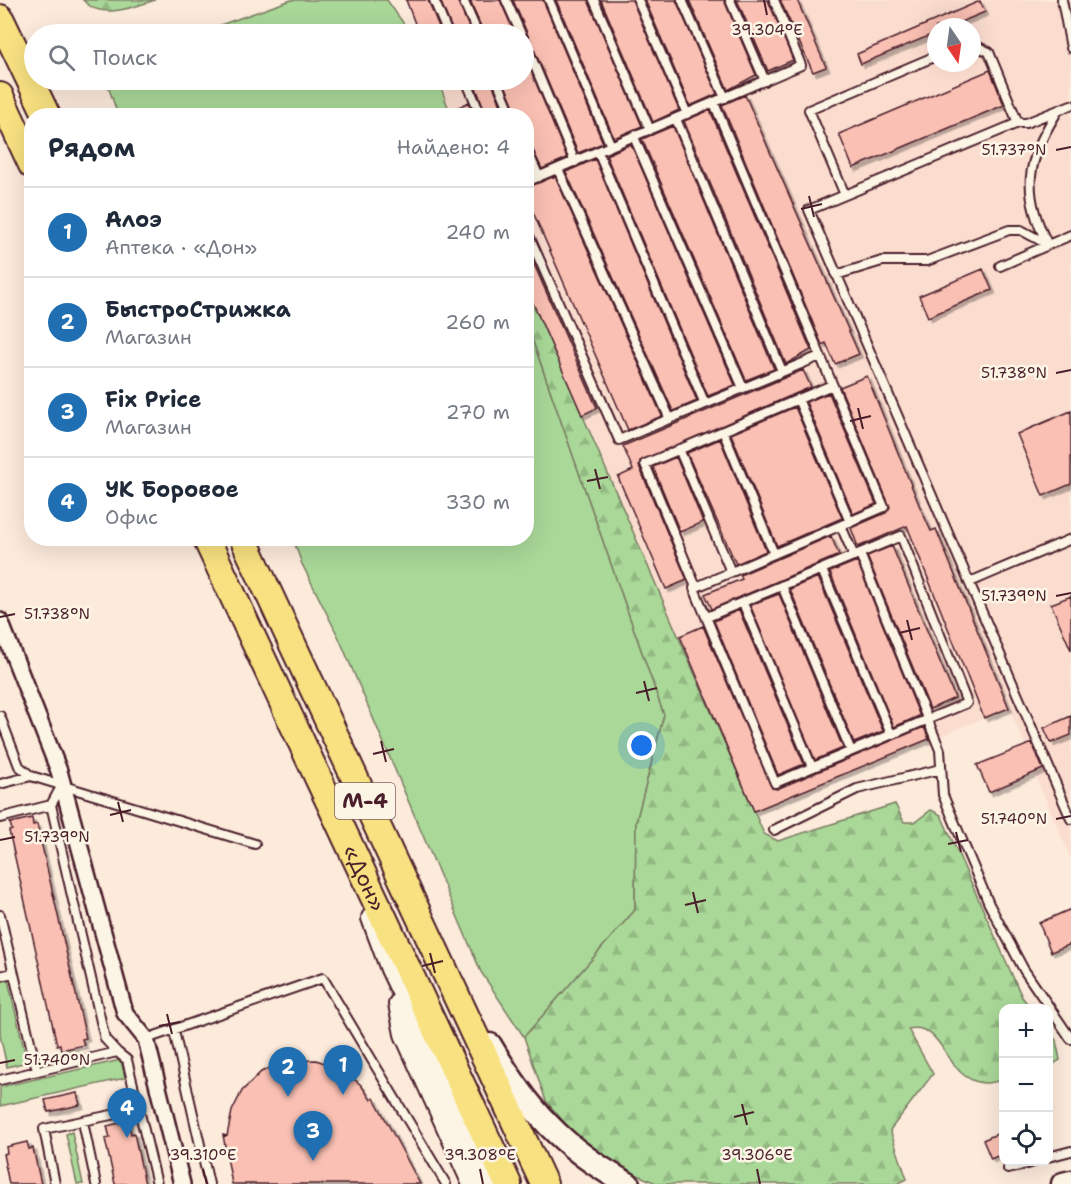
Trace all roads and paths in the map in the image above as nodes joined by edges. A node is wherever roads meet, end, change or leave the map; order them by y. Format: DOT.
graph roads {
  1 [pos="434,0"];
  2 [pos="464,0"];
  3 [pos="506,0"];
  4 [pos="549,0"];
  5 [pos="594,0"];
  6 [pos="638,0"];
  7 [pos="682,0"];
  8 [pos="730,0"];
  9 [pos="774,0"];
  10 [pos="1062,0"];
  11 [pos="0,18"];
  12 [pos="444,24"];
  13 [pos="474,24"];
  14 [pos="517,24"];
  15 [pos="981,48"];
  16 [pos="1071,48"];
  17 [pos="927,60"];
  18 [pos="534,64"];
  19 [pos="24,69"];
  20 [pos="765,81"];
  21 [pos="34,90"];
  22 [pos="470,90"];
  23 [pos="501,90"];
  24 [pos="0,96"];
  25 [pos="725,98"];
  26 [pos="714,103"];
  27 [pos="1071,105"];
  28 [pos="42,108"];
  29 [pos="478,108"];
  30 [pos="509,108"];
  31 [pos="1057,111"];
  32 [pos="687,114"];
  33 [pos="676,119"];
  34 [pos="1018,123"];
  35 [pos="650,130"];
  36 [pos="634,136"];
  37 [pos="611,146"];
  38 [pos="24,148"];
  39 [pos="598,152"];
  40 [pos="575,162"];
  41 [pos="534,166"];
  42 [pos="558,169"];
  43 [pos="539,177"];
  44 [pos="534,179"];
  45 [pos="844,195"];
  46 [pos="1071,235"];
  47 [pos="1047,244"];
  48 [pos="534,247"];
  49 [pos="1000,266"];
  50 [pos="836,275"];
  51 [pos="820,356"];
  52 [pos="782,371"];
  53 [pos="832,385"];
  54 [pos="743,388"];
  55 [pos="798,399"];
  56 [pos="705,404"];
  57 [pos="670,418"];
  58 [pos="723,431"];
  59 [pos="679,449"];
  60 [pos="850,522"];
  61 [pos="841,526"];
  62 [pos="1071,539"];
  63 [pos="210,546"];
  64 [pos="247,546"];
  65 [pos="774,554"];
  66 [pos="857,555"];
  67 [pos="822,570"];
  68 [pos="731,572"];
  69 [pos="970,582"];
  70 [pos="696,586"];
  71 [pos="782,586"];
  72 [pos="743,603"];
  73 [pos="706,617"];
  74 [pos="0,621"];
  75 [pos="0,716"];
  76 [pos="927,719"];
  77 [pos="891,734"];
  78 [pos="851,751"];
  79 [pos="812,767"];
  80 [pos="941,770"];
  81 [pos="31,776"];
  82 [pos="0,784"];
  83 [pos="63,784"];
  84 [pos="51,805"];
  85 [pos="0,818"];
  86 [pos="1071,819"];
  87 [pos="774,830"];
  88 [pos="255,844"];
  89 [pos="355,857"];
  90 [pos="0,915"];
  91 [pos="391,969"];
  92 [pos="14,973"];
  93 [pos="0,976"];
  94 [pos="464,1017"];
  95 [pos="174,1031"];
  96 [pos="146,1039"];
  97 [pos="1071,1039"];
  98 [pos="117,1052"];
  99 [pos="37,1071"];
  100 [pos="1,1077"];
  101 [pos="140,1109"];
  102 [pos="83,1122"];
  103 [pos="1071,1151"];
  104 [pos="1053,1156"];
  105 [pos="1018,1166"];
  106 [pos="1008,1169"];
  107 [pos="544,1182"];
  108 [pos="1071,1182"];
  109 [pos="55,1184"];
  110 [pos="96,1184"];
  111 [pos="157,1184"];
  112 [pos="182,1184"];
  113 [pos="210,1184"];
  114 [pos="446,1184"];
  115 [pos="473,1184"];
  116 [pos="489,1184"];
  117 [pos="508,1184"];
  118 [pos="628,1184"];
  119 [pos="1063,1184"];
  1 -- 12 [label="lane"];
  2 -- 13 [label="lane"];
  3 -- 14 [label="lane"];
  4 -- 37 [label="lane"];
  5 -- 35 [label="lane"];
  6 -- 32 [label="lane"];
  7 -- 25 [label="lane"];
  8 -- 20 [label="lane"];
  9 -- 20 [label="lane"];
  10 -- 16 [label="lane"];
  11 -- 19 [label="highway"];
  15 -- 34 [label="lane"];
  17 -- 45 [label="lane"];
  18 -- 40 [label="lane"];
  20 -- 25 [label="lane"];
  21 -- 28 [label="highway"];
  22 -- 29 [label="lane"];
  23 -- 30 [label="lane"];
  24 -- 38 [label="highway"];
  25 -- 26 [label="lane"];
  26 -- 32 [label="lane"];
  26 -- 51 [label="lane"];
  27 -- 31 [label="lane"];
  31 -- 34 [label="lane"];
  31 -- 47 [label="lane"];
  32 -- 33 [label="lane"];
  33 -- 35 [label="lane"];
  33 -- 52 [label="lane"];
  34 -- 45 [label="lane"];
  35 -- 36 [label="lane"];
  36 -- 37 [label="lane"];
  36 -- 54 [label="lane"];
  37 -- 39 [label="lane"];
  39 -- 40 [label="lane"];
  39 -- 56 [label="lane"];
  40 -- 42 [label="lane"];
  41 -- 43 [label="lane"];
  42 -- 43 [label="lane"];
  42 -- 57 [label="lane"];
  43 -- 44 [label="lane"];
  45 -- 50 [label="lane"];
  46 -- 47 [label="lane"];
  47 -- 49 [label="lane"];
  47 -- 50 [label="lane"];
  48 -- 57 [label="lane"];
  50 -- 69 [label="lane"];
  51 -- 52 [label="lane"];
  51 -- 53 [label="lane"];
  52 -- 54 [label="lane"];
  53 -- 55 [label="lane"];
  53 -- 60 [label="lane"];
  54 -- 56 [label="lane"];
  55 -- 58 [label="lane"];
  55 -- 60 [label="lane"];
  56 -- 57 [label="lane"];
  58 -- 59 [label="lane"];
  58 -- 65 [label="lane"];
  59 -- 68 [label="lane"];
  59 -- 70 [label="lane"];
  60 -- 61 [label="lane"];
  61 -- 65 [label="lane"];
  61 -- 66 [label="lane"];
  62 -- 69 [label="lane"];
  63 -- 89 [label="highway, «Дон» / М-4"];
  64 -- 94 [label="highway, «Дон» / М-4"];
  65 -- 68 [label="lane"];
  66 -- 67 [label="lane"];
  66 -- 76 [label="lane"];
  66 -- 76 [label="lane"];
  67 -- 71 [label="lane"];
  67 -- 77 [label="lane"];
  68 -- 70 [label="lane"];
  69 -- 86 [label="lane"];
  70 -- 73 [label="lane"];
  71 -- 72 [label="lane"];
  71 -- 78 [label="lane"];
  72 -- 73 [label="lane"];
  72 -- 79 [label="lane"];
  73 -- 79 [label="lane"];
  74 -- 83 [label="street"];
  75 -- 81 [label="lane"];
  76 -- 77 [label="lane"];
  76 -- 80 [label="lane"];
  77 -- 78 [label="lane"];
  78 -- 79 [label="lane"];
  80 -- 87 [label="lane"];
  80 -- 97 [label="lane"];
  81 -- 82 [label="lane"];
  81 -- 83 [label="lane"];
  83 -- 84 [label="lane"];
  83 -- 88 [label="lane"];
  83 -- 96 [label="street"];
  84 -- 85 [label="lane"];
  84 -- 98 [label="lane"];
  89 -- 91 [label="street"];
  89 -- 117 [label="highway, «Дон» / М-4"];
  90 -- 92 [label="lane"];
  91 -- 115 [label="street"];
  91 -- 116 [label="street"];
  92 -- 93 [label="lane"];
  92 -- 99 [label="lane"];
  94 -- 107 [label="highway, «Дон» / М-4"];
  94 -- 118 [label="main road"];
  95 -- 96 [label="lane"];
  95 -- 113 [label="lane"];
  95 -- 114 [label="lane"];
  96 -- 112 [label="street"];
  98 -- 99 [label="lane"];
  98 -- 101 [label="lane"];
  99 -- 100 [label="lane"];
  101 -- 102 [label="lane"];
  101 -- 111 [label="lane"];
  102 -- 109 [label="lane"];
  102 -- 110 [label="lane"];
  103 -- 104 [label="lane"];
  105 -- 106 [label="lane"];
  108 -- 119 [label="main road"];
}
